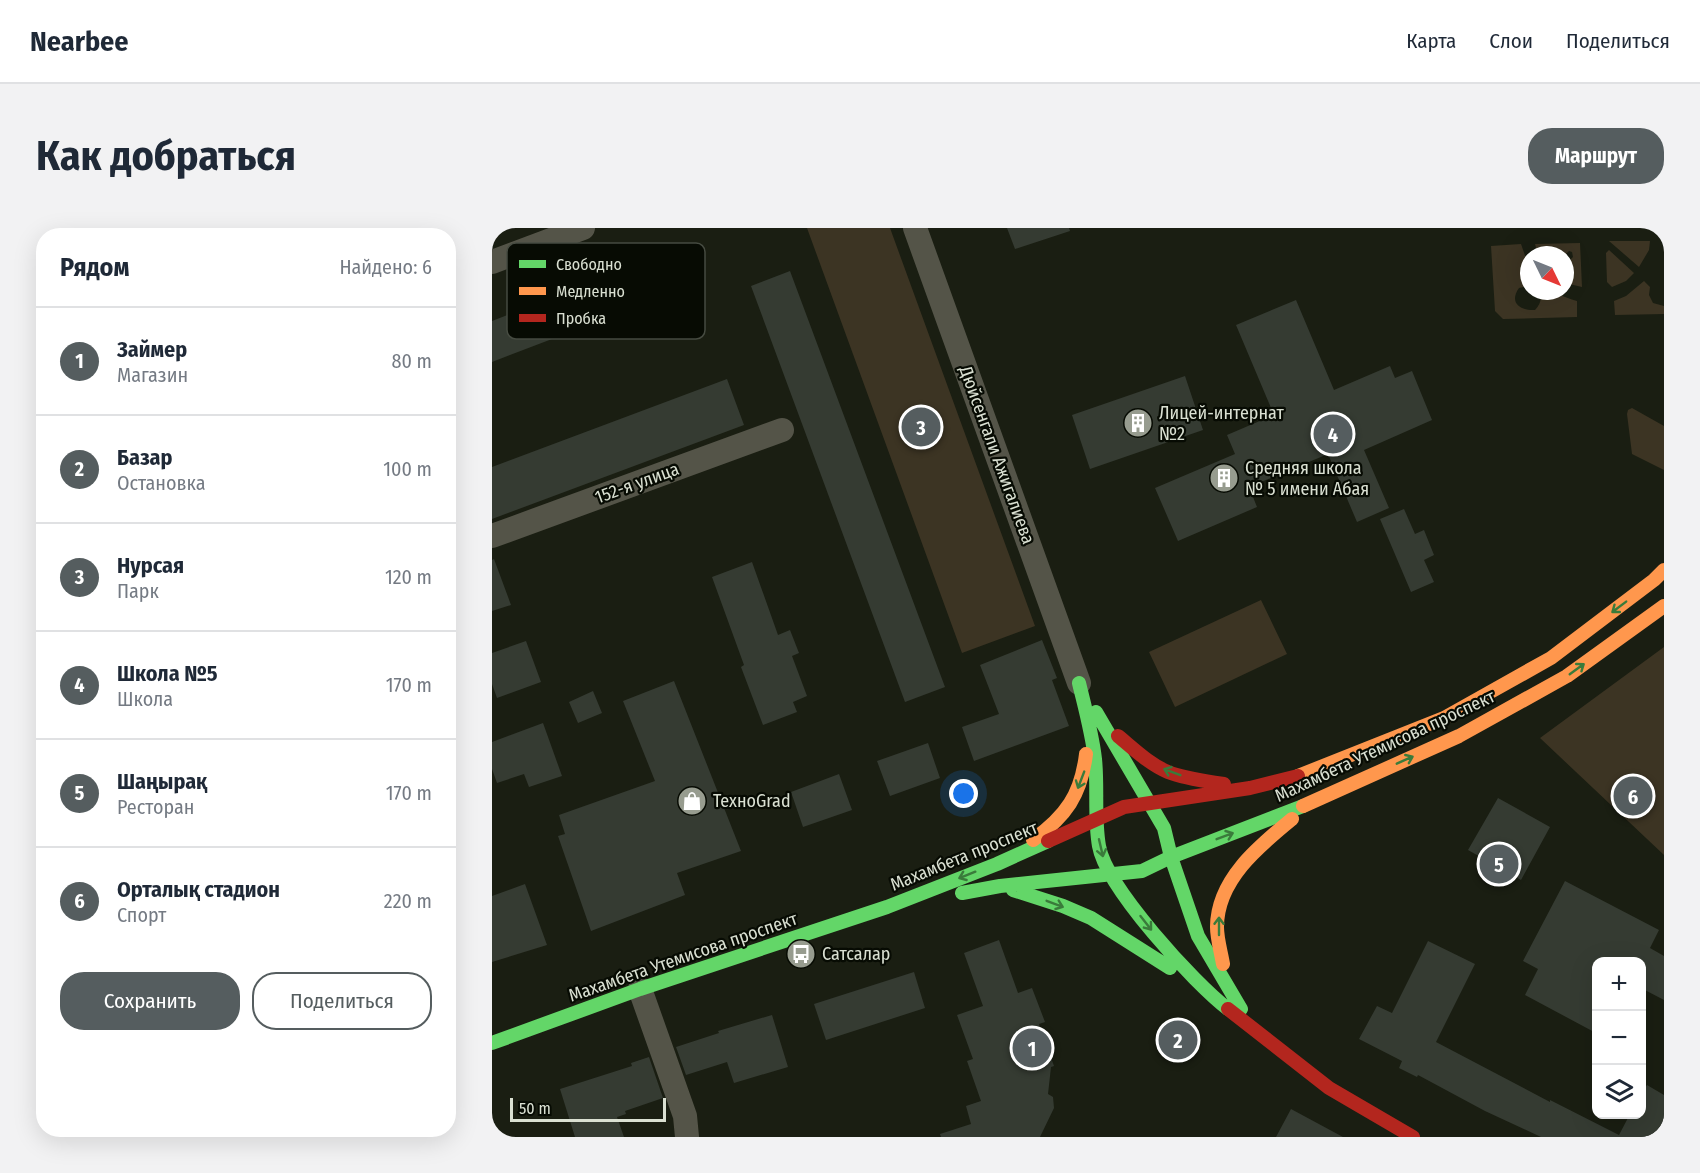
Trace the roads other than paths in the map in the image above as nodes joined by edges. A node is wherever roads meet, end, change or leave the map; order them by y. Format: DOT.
graph roads {
  1 [pos="583,228"];
  2 [pos="915,228"];
  3 [pos="543,243"];
  4 [pos="507,256"];
  5 [pos="492,262"];
  6 [pos="782,430"];
  7 [pos="492,536"];
  8 [pos="1664,570"];
  9 [pos="1664,606"];
  10 [pos="1079,683"];
  11 [pos="1095,722"];
  12 [pos="1250,788"];
  13 [pos="1150,802"];
  14 [pos="1311,803"];
  15 [pos="1098,818"];
  16 [pos="1171,857"];
  17 [pos="997,864"];
  18 [pos="1112,876"];
  19 [pos="1000,886"];
  20 [pos="887,907"];
  21 [pos="1226,984"];
  22 [pos="640,989"];
  23 [pos="1210,996"];
  24 [pos="1253,1028"];
  25 [pos="492,1042"];
  26 [pos="1405,1135"];
  27 [pos="687,1137"];
  1 -- 3 [label="street"];
  2 -- 10 [label="street, Дюйсенгали Ажигалиева"];
  4 -- 5 [label="street"];
  6 -- 7 [label="street, 152-я улица"];
  8 -- 12 [label="street, Махамбета Утемисова проспект, one-way"];
  14 -- 9 [label="street, Махамбета Утемисова проспект, one-way"];
  10 -- 11 [label="street, Дюйсенгали Ажигалиева"];
  12 -- 11 [label="street, one-way"];
  11 -- 13 [label="street, Дюйсенгали Ажигалиева"];
  11 -- 15 [label="street, Дюйсенгали Ажигалиева"];
  11 -- 17 [label="street, one-way"];
  12 -- 13 [label="street, Махамбета Утемисова проспект"];
  13 -- 15 [label="street"];
  13 -- 16 [label="street"];
  16 -- 14 [label="street, Махамбета Утемисова проспект, one-way"];
  21 -- 14 [label="street, one-way"];
  15 -- 17 [label="street, Махамбета проспект"];
  15 -- 18 [label="street, one-way"];
  16 -- 18 [label="street"];
  16 -- 21 [label="street"];
  17 -- 20 [label="street, Махамбета проспект, one-way"];
  18 -- 19 [label="street, Махамбета проспект"];
  18 -- 23 [label="street, one-way"];
  19 -- 20 [label="street, Махамбета проспект"];
  19 -- 23 [label="street, one-way"];
  20 -- 22 [label="street, Махамбета Утемисова проспект"];
  21 -- 24 [label="street"];
  22 -- 25 [label="street, Махамбета Утемисова проспект"];
  22 -- 27 [label="street"];
  23 -- 24 [label="street"];
  24 -- 26 [label="street"];
}
